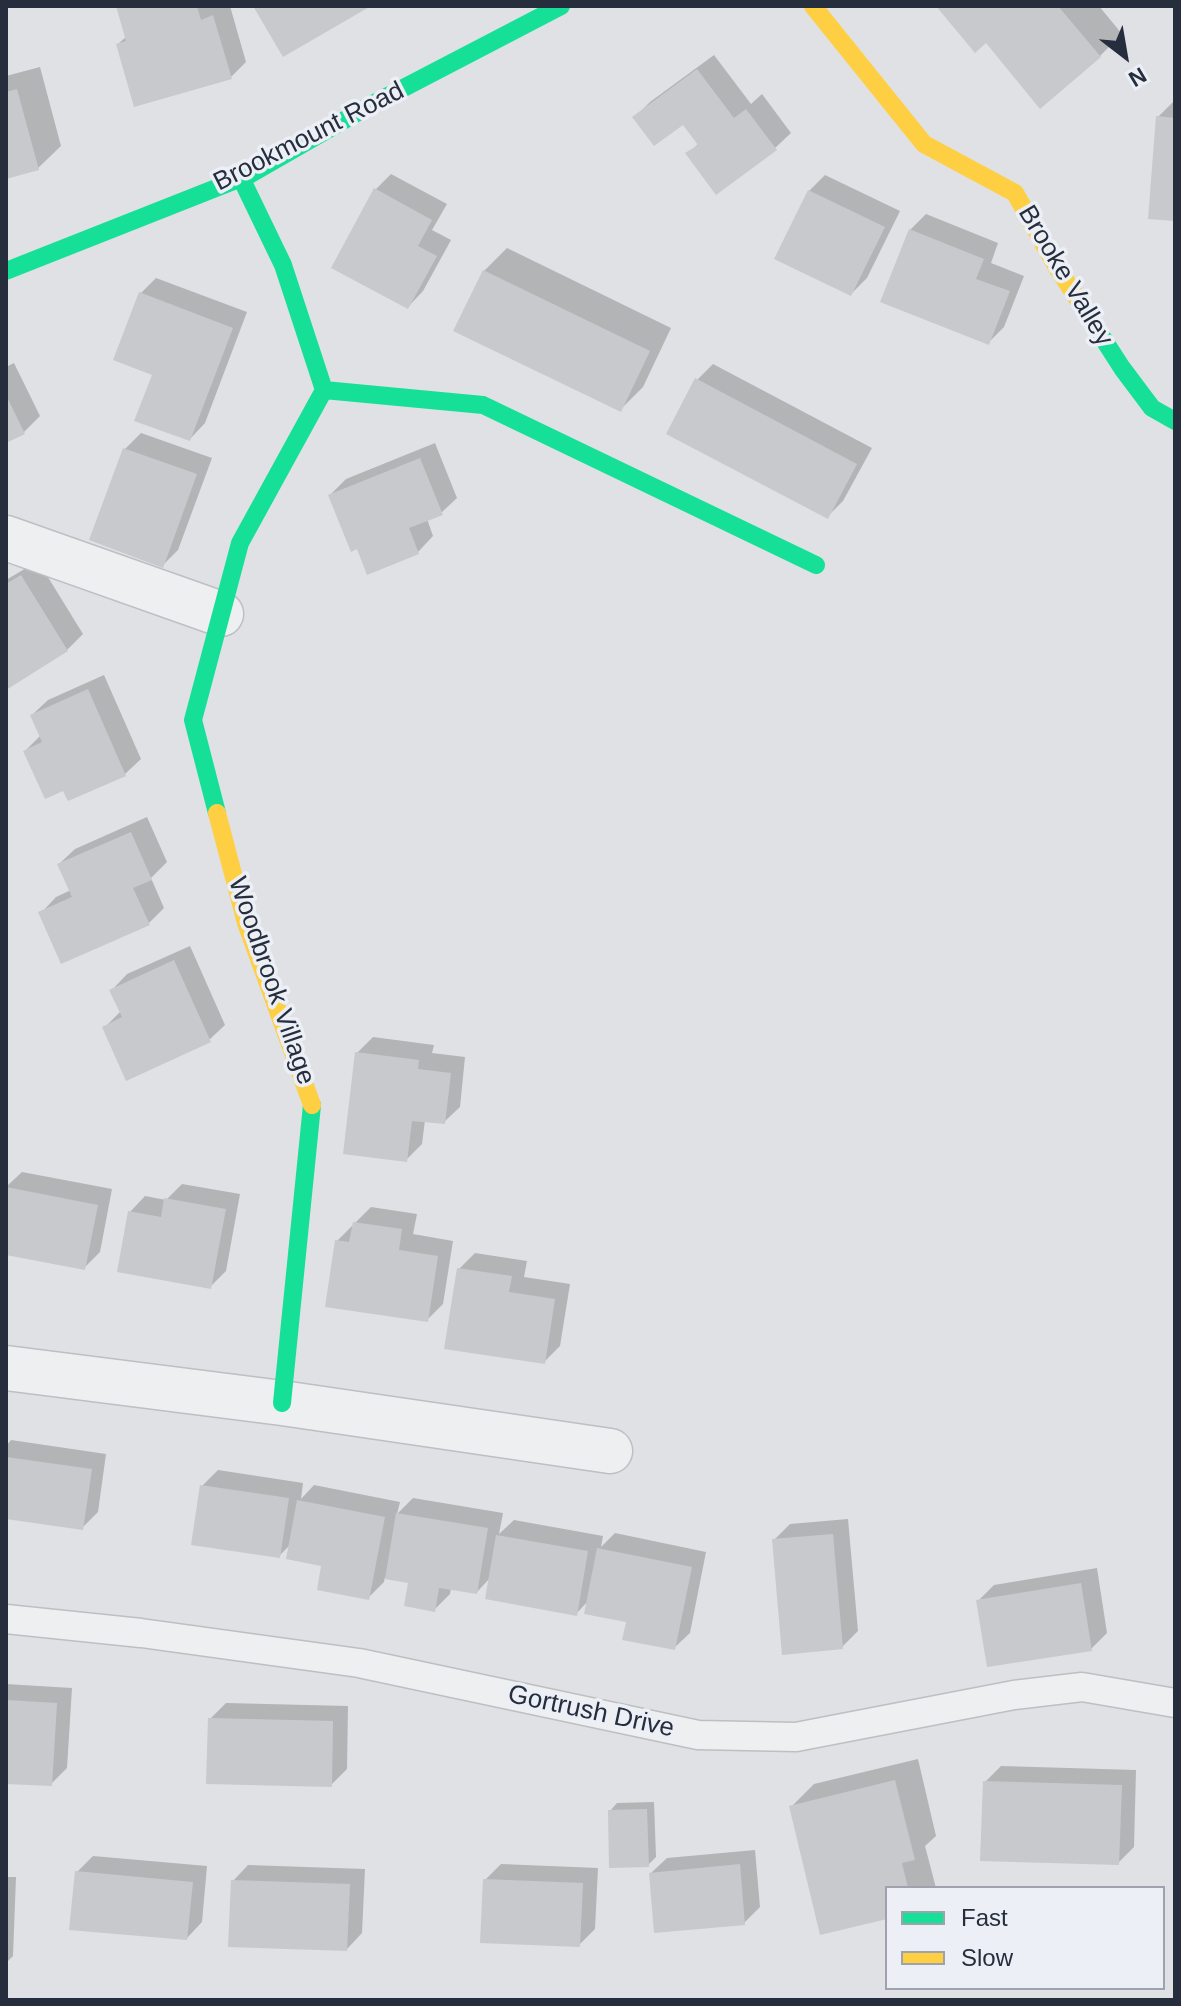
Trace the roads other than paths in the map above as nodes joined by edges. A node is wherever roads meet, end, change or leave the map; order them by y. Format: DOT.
graph roads {
  1 [pos="561,6"];
  2 [pos="813,6"];
  3 [pos="241,178"];
  4 [pos="6,271"];
  5 [pos="324,390"];
  6 [pos="1175,421"];
  7 [pos="6,538"];
  8 [pos="816,565"];
  9 [pos="221,614"];
  10 [pos="6,1368"];
  11 [pos="282,1403"];
  12 [pos="610,1451"];
  13 [pos="6,1619"];
  14 [pos="1175,1703"];
  1 -- 3 [label="street, Brookmount Road"];
  2 -- 6 [label="street, Brooke Valley"];
  3 -- 4 [label="street, Brookmount Road"];
  3 -- 5 [label="street"];
  5 -- 8 [label="street"];
  5 -- 9 [label="street, Woodbrook Village"];
  7 -- 9 [label="street"];
  9 -- 11 [label="street, Woodbrook Village"];
  10 -- 11 [label="street"];
  11 -- 12 [label="street"];
  13 -- 14 [label="lane, Gortrush Drive"];
}
